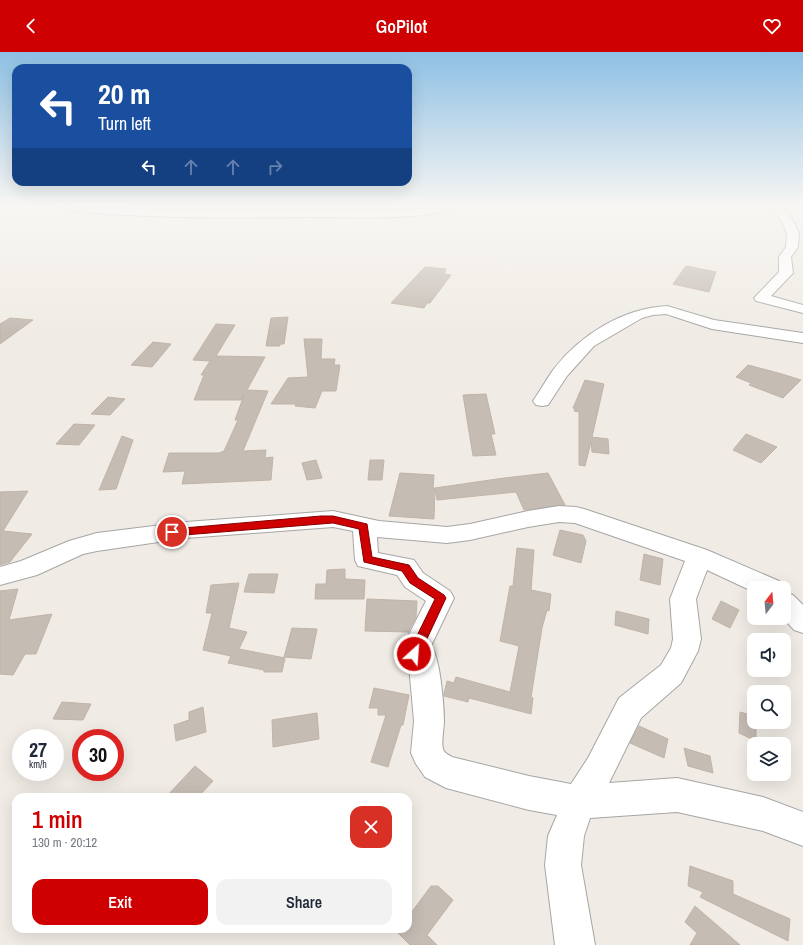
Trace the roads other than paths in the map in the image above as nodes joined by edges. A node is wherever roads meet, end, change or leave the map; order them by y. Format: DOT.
graph roads {
  1 [pos="791,249"];
  2 [pos="803,309"];
  3 [pos="803,338"];
  4 [pos="542,402"];
  5 [pos="364,527"];
  6 [pos="699,558"];
  7 [pos="0,576"];
  8 [pos="756,581"];
  9 [pos="791,600"];
  10 [pos="803,607"];
  11 [pos="791,609"];
  12 [pos="803,622"];
  13 [pos="579,802"];
  14 [pos="803,829"];
  15 [pos="575,945"];
  1 -- 2 [label="street"];
  3 -- 4 [label="street"];
  5 -- 6 [label="street"];
  5 -- 7 [label="street"];
  5 -- 13 [label="street"];
  6 -- 8 [label="street"];
  6 -- 13 [label="street"];
  9 -- 10 [label="street"];
  11 -- 12 [label="street"];
  13 -- 14 [label="street"];
  13 -- 15 [label="street"];
}
